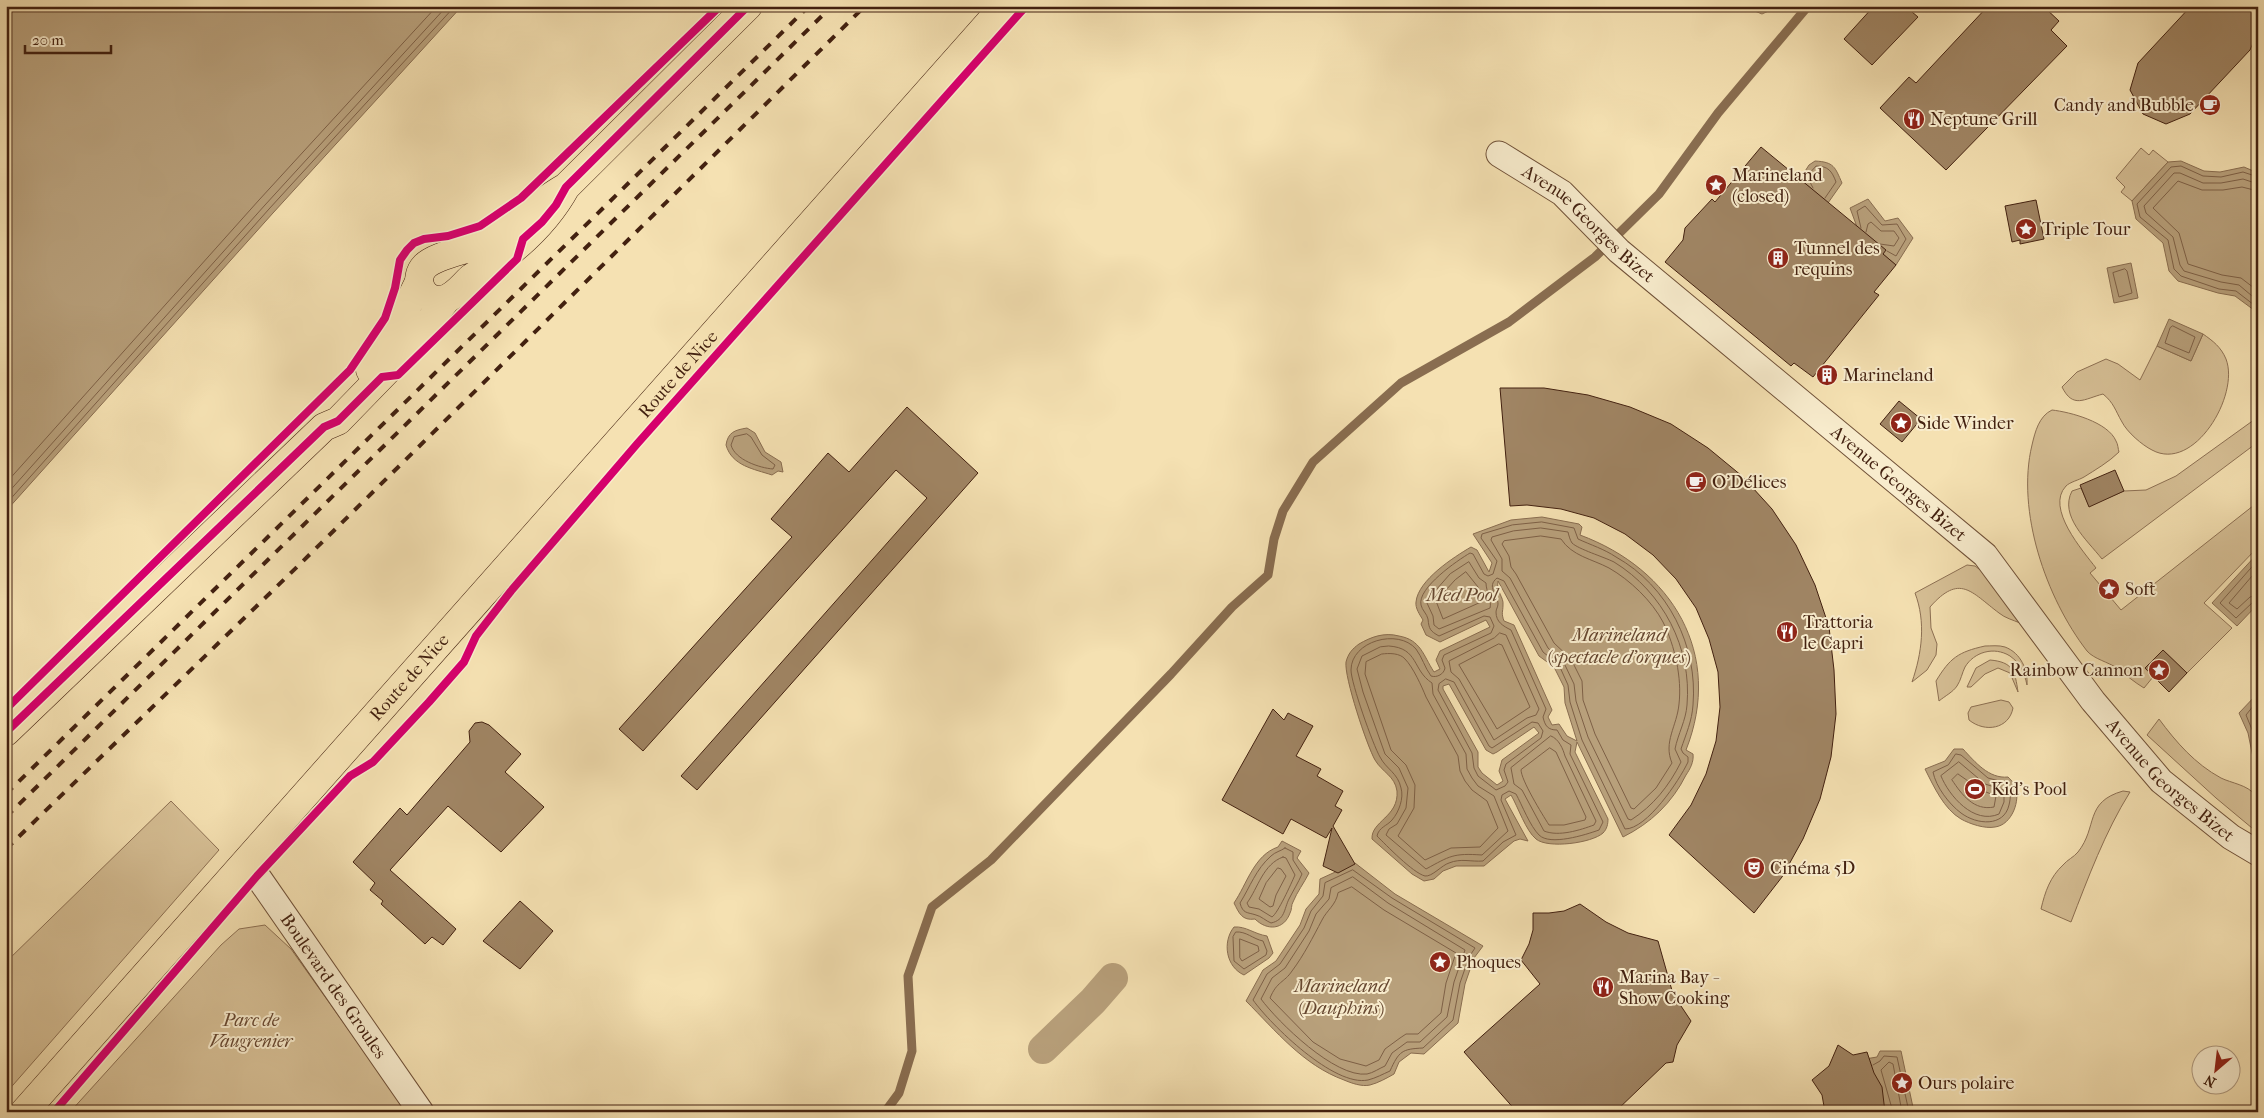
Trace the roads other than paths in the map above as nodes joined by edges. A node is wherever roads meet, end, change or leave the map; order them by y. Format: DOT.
graph roads {
  1 [pos="748,6"];
  2 [pos="1004,6"];
  3 [pos="1499,154"];
  4 [pos="566,188"];
  5 [pos="436,260"];
  6 [pos="419,282"];
  7 [pos="451,296"];
  8 [pos="324,427"];
  9 [pos="6,732"];
  10 [pos="2258,853"];
  11 [pos="247,861"];
  12 [pos="24,1112"];
  13 [pos="421,1112"];
  1 -- 4 [label="main road"];
  2 -- 11 [label="main road, Route de Nice"];
  3 -- 10 [label="street, Avenue Georges Bizet"];
  4 -- 5 [label="main road"];
  4 -- 7 [label="main road"];
  5 -- 6 [label="main road"];
  5 -- 7 [label="main road"];
  6 -- 7 [label="main road"];
  6 -- 8 [label="main road"];
  7 -- 8 [label="main road"];
  8 -- 9 [label="main road"];
  11 -- 12 [label="main road, Route de Nice"];
  11 -- 13 [label="street, Boulevard des Groules"];
}
